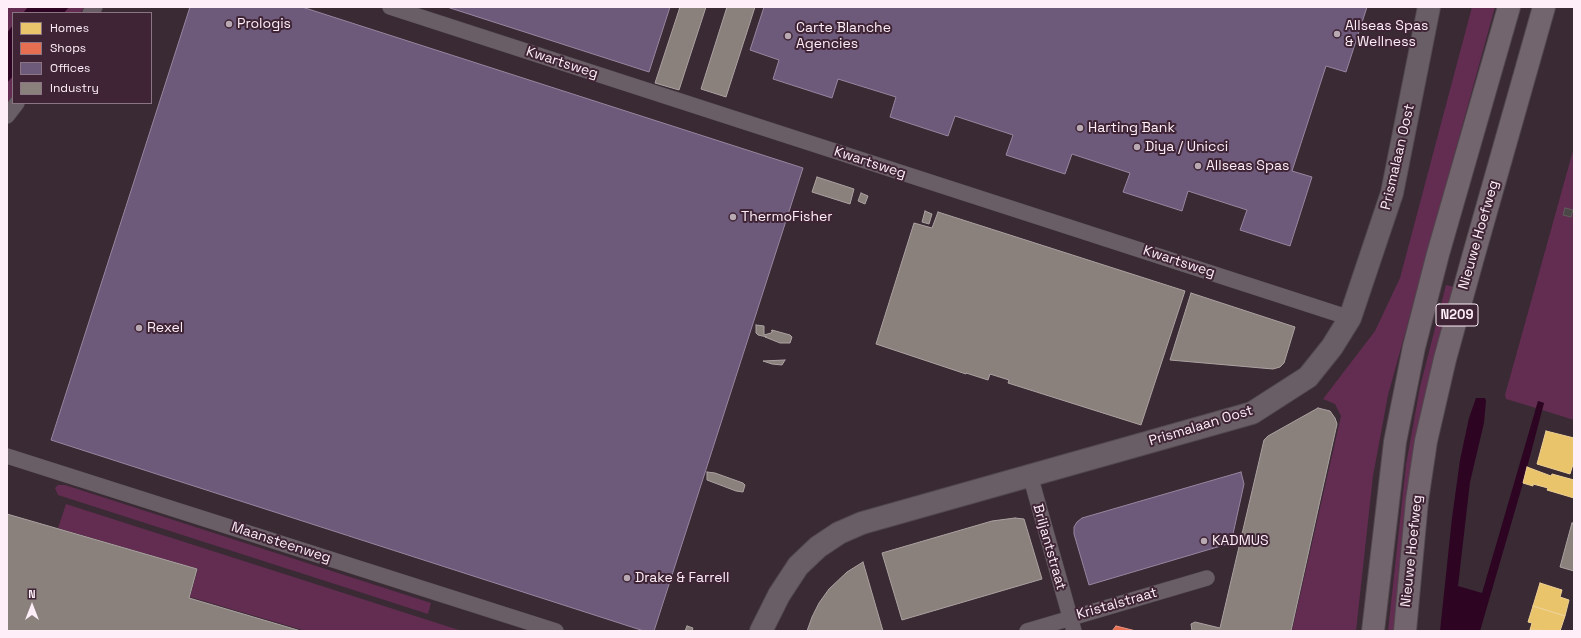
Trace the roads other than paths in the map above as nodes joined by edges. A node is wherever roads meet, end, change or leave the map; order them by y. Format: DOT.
graph roads {
  1 [pos="390,7"];
  2 [pos="1429,7"];
  3 [pos="1509,7"];
  4 [pos="1544,7"];
  5 [pos="16,104"];
  6 [pos="7,116"];
  7 [pos="1350,318"];
  8 [pos="7,456"];
  9 [pos="1030,475"];
  10 [pos="1207,578"];
  11 [pos="779,595"];
  12 [pos="1072,625"];
  13 [pos="556,631"];
  14 [pos="761,631"];
  15 [pos="772,631"];
  16 [pos="1028,631"];
  17 [pos="1373,631"];
  18 [pos="1404,631"];
  1 -- 7 [label="street, Kwartsweg"];
  2 -- 7 [label="street, Prismalaan Oost"];
  3 -- 17 [label="main road, Nieuwe Hoefweg / N209"];
  4 -- 18 [label="main road, Nieuwe Hoefweg / N209"];
  5 -- 6 [label="street"];
  7 -- 9 [label="street, Prismalaan Oost"];
  8 -- 13 [label="street, Maansteenweg"];
  9 -- 11 [label="street, Prismalaan Oost"];
  9 -- 12 [label="street, Briljantstraat"];
  10 -- 12 [label="street, Kristalstraat"];
  11 -- 14 [label="street, Prismalaan Oost"];
  11 -- 15 [label="street, Prismalaan Oost"];
  12 -- 16 [label="street, Kristalstraat"];
}
